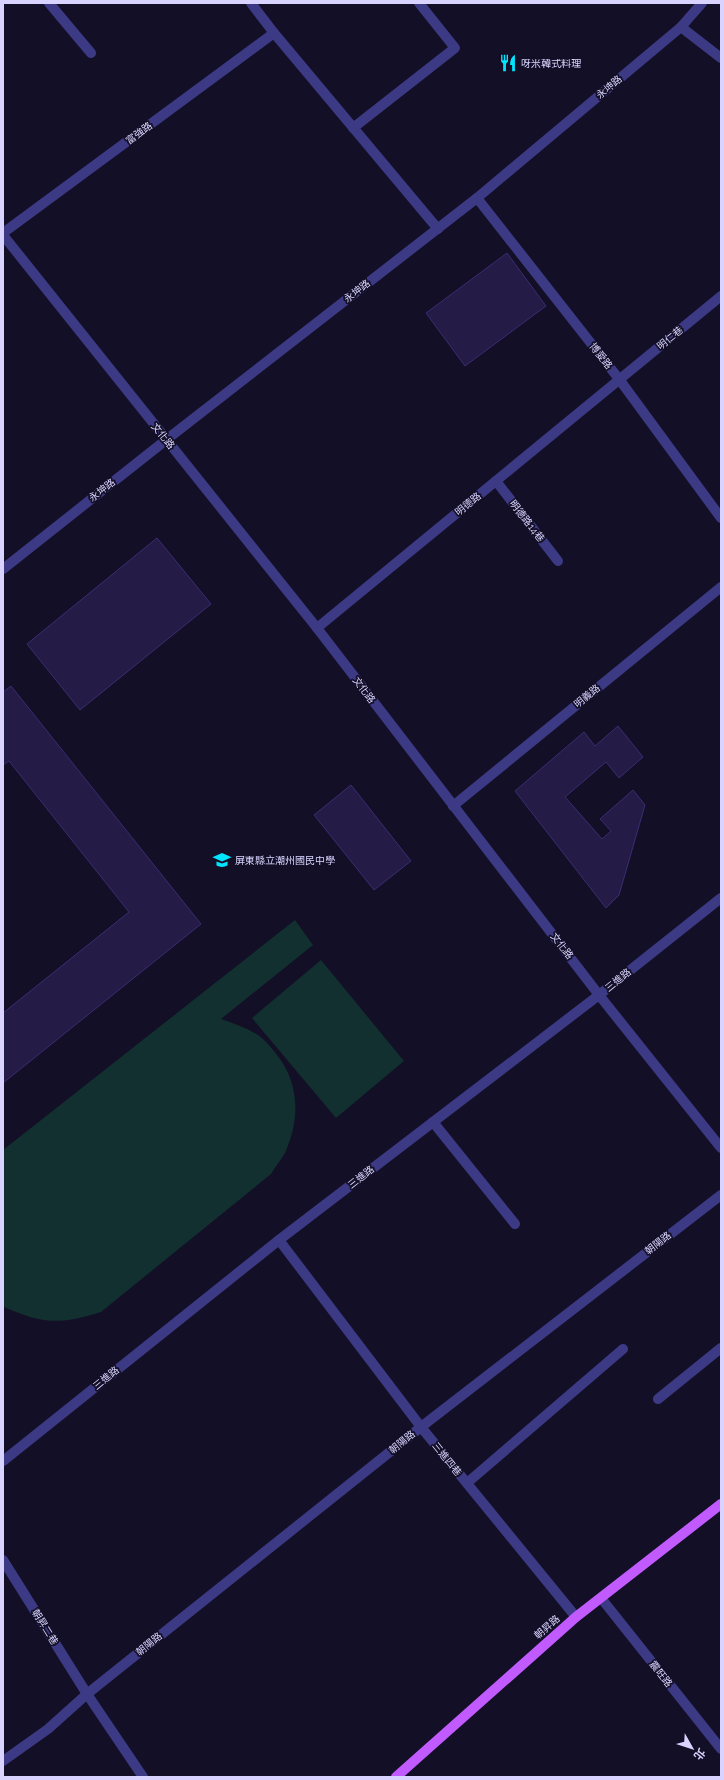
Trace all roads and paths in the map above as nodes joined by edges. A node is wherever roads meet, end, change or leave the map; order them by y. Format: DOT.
graph roads {
  1 [pos="49,3"];
  2 [pos="251,3"];
  3 [pos="419,3"];
  4 [pos="702,3"];
  5 [pos="681,27"];
  6 [pos="274,33"];
  7 [pos="91,53"];
  8 [pos="721,58"];
  9 [pos="353,128"];
  10 [pos="477,198"];
  11 [pos="438,228"];
  12 [pos="3,234"];
  13 [pos="721,296"];
  14 [pos="619,379"];
  15 [pos="166,440"];
  16 [pos="496,481"];
  17 [pos="721,518"];
  18 [pos="558,561"];
  19 [pos="3,569"];
  20 [pos="721,587"];
  21 [pos="317,628"];
  22 [pos="453,806"];
  23 [pos="721,898"];
  24 [pos="599,995"];
  25 [pos="433,1122"];
  26 [pos="721,1148"];
  27 [pos="721,1195"];
  28 [pos="515,1224"];
  29 [pos="279,1240"];
  30 [pos="721,1348"];
  31 [pos="623,1349"];
  32 [pos="658,1399"];
  33 [pos="421,1427"];
  34 [pos="3,1461"];
  35 [pos="467,1483"];
  36 [pos="721,1504"];
  37 [pos="3,1560"];
  38 [pos="601,1598"];
  39 [pos="576,1617"];
  40 [pos="87,1694"];
  41 [pos="721,1749"];
  42 [pos="3,1761"];
  43 [pos="143,1777"];
  44 [pos="396,1777"];
  1 -- 7 [label="street"];
  2 -- 6 [label="street"];
  3 -- 9 [label="street"];
  4 -- 5 [label="street, 永坤路"];
  5 -- 8 [label="street"];
  5 -- 10 [label="street, 永坤路"];
  6 -- 9 [label="street"];
  6 -- 12 [label="street, 富強路"];
  9 -- 11 [label="street"];
  10 -- 11 [label="street, 永坤路"];
  10 -- 14 [label="street, 博愛路"];
  11 -- 15 [label="street, 永坤路"];
  12 -- 15 [label="street, 文化路"];
  13 -- 14 [label="street, 明仁巷"];
  14 -- 16 [label="street, 明德路"];
  14 -- 17 [label="street, 博愛路"];
  15 -- 19 [label="street, 永坤路"];
  15 -- 21 [label="street, 文化路"];
  16 -- 18 [label="street, 明德路14巷"];
  16 -- 21 [label="street, 明德路"];
  20 -- 22 [label="street, 明義路"];
  21 -- 22 [label="street, 文化路"];
  22 -- 24 [label="street, 文化路"];
  23 -- 24 [label="street, 三進路"];
  24 -- 25 [label="street, 三進路"];
  24 -- 26 [label="street, 文化路"];
  25 -- 28 [label="street"];
  25 -- 29 [label="street, 三進路"];
  27 -- 33 [label="street, 朝陽路"];
  29 -- 33 [label="street, 三進四巷"];
  29 -- 34 [label="street, 三進路"];
  30 -- 32 [label="street"];
  31 -- 35 [label="street"];
  33 -- 35 [label="street, 三進四巷"];
  33 -- 40 [label="street, 朝陽路"];
  35 -- 39 [label="street, 三進四巷"];
  36 -- 38 [label="main road, 朝昇路"];
  37 -- 40 [label="street, 朝昇二巷"];
  38 -- 39 [label="main road, 朝昇路"];
  38 -- 41 [label="street, 震旺路"];
  39 -- 44 [label="main road, 朝昇路"];
  40 -- 42 [label="street"];
  40 -- 43 [label="street, 朝昇二巷"];
}
